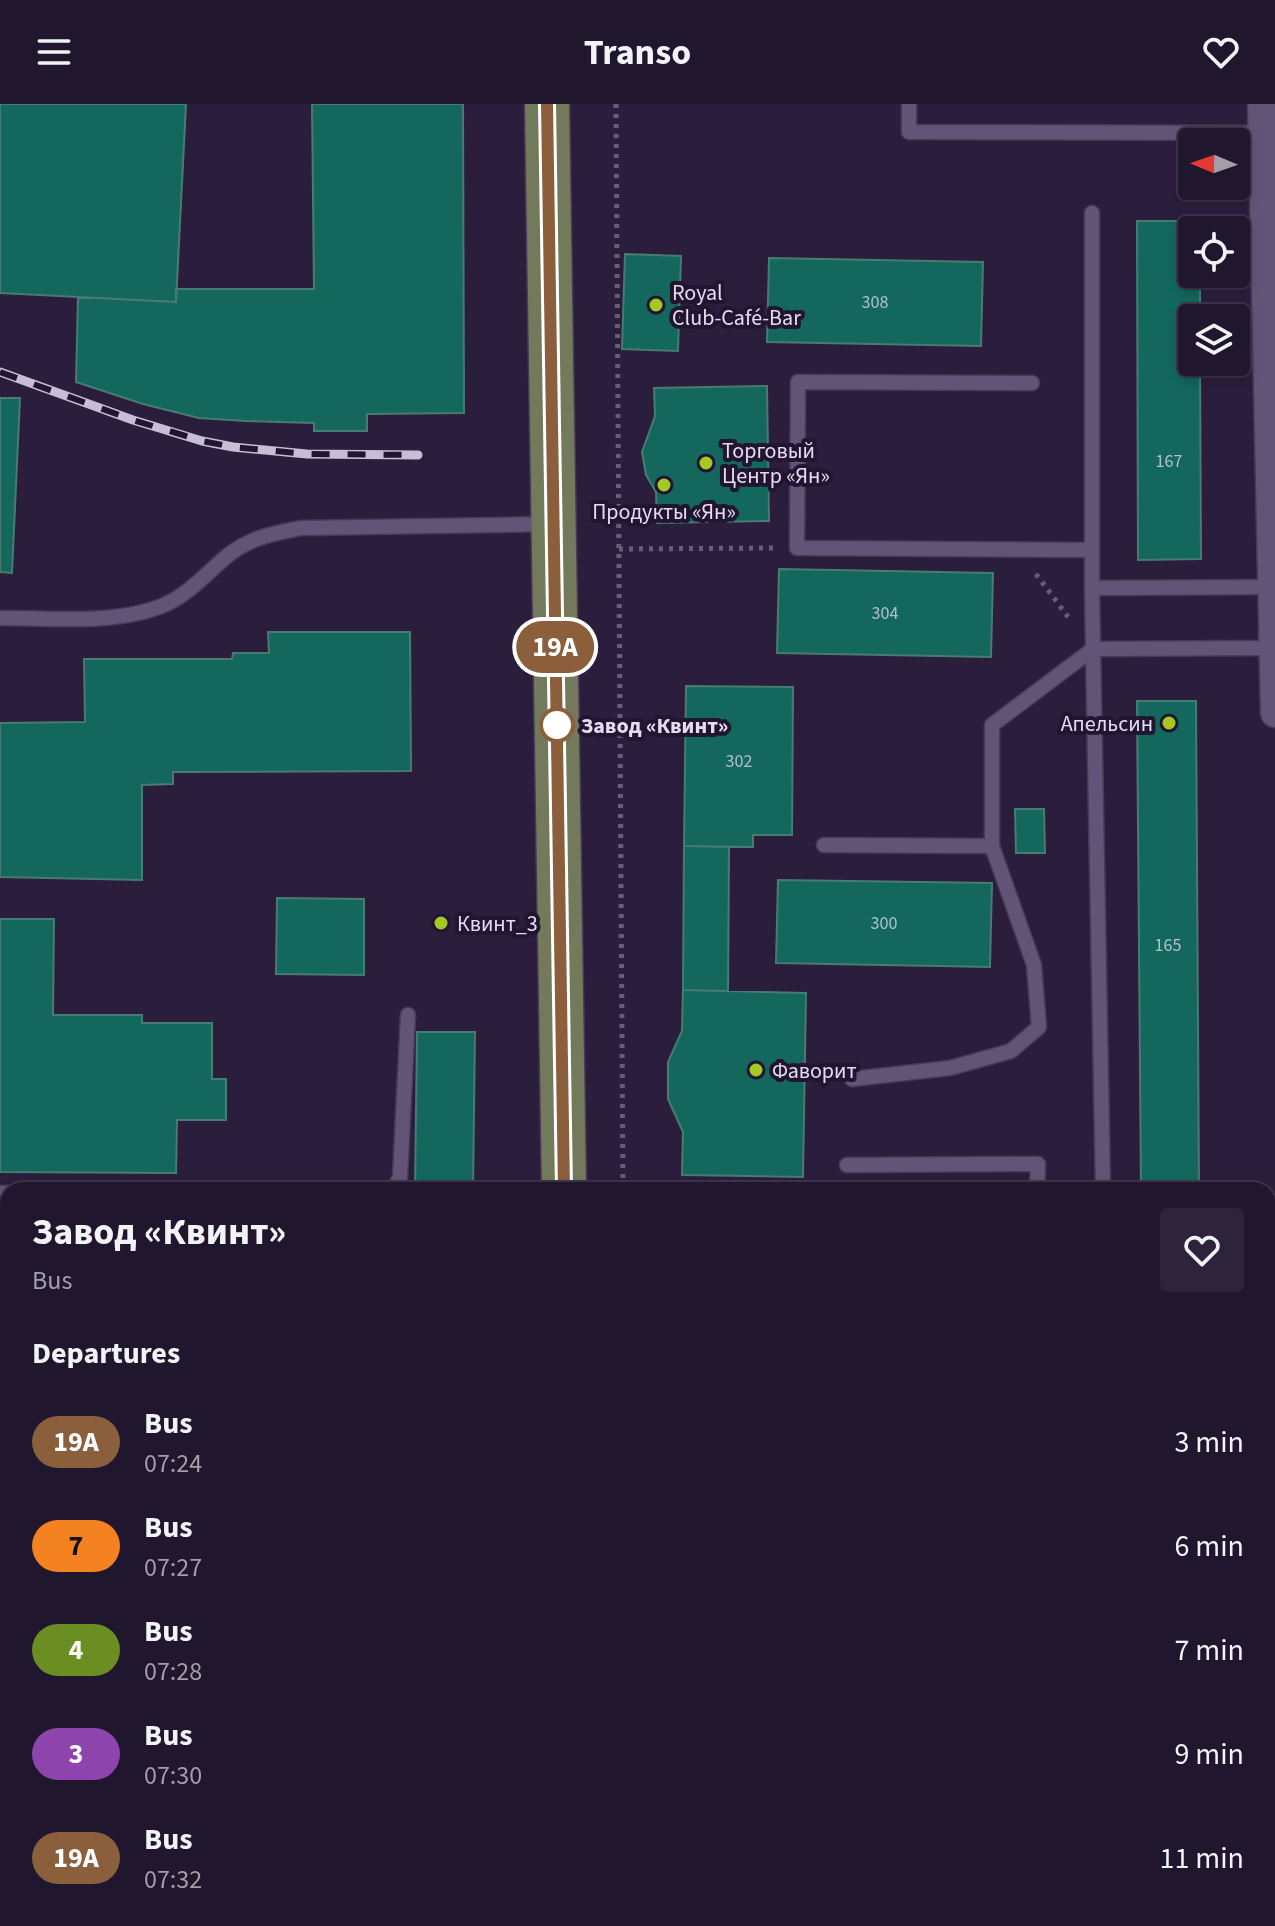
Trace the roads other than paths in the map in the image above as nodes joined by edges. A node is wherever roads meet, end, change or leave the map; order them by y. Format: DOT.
graph roads {
  1 [pos="547,104"];
  2 [pos="909,104"];
  3 [pos="1262,104"];
  4 [pos="1262,133"];
  5 [pos="1269,184"];
  6 [pos="1092,213"];
  7 [pos="1270,298"];
  8 [pos="1032,383"];
  9 [pos="554,524"];
  10 [pos="1092,550"];
  11 [pos="1272,587"];
  12 [pos="1092,588"];
  13 [pos="0,618"];
  14 [pos="1274,648"];
  15 [pos="1093,649"];
  16 [pos="1275,713"];
  17 [pos="824,845"];
  18 [pos="992,846"];
  19 [pos="408,1015"];
  20 [pos="852,1079"];
  21 [pos="847,1165"];
  22 [pos="397,1182"];
  23 [pos="564,1182"];
  24 [pos="1037,1182"];
  25 [pos="1103,1182"];
  1 -- 9 [label="main road"];
  2 -- 4 [label="lane"];
  3 -- 4 [label="street"];
  4 -- 5 [label="street"];
  5 -- 7 [label="street"];
  6 -- 10 [label="lane"];
  7 -- 11 [label="street"];
  8 -- 10 [label="lane"];
  9 -- 13 [label="lane"];
  9 -- 23 [label="main road"];
  10 -- 12 [label="lane"];
  11 -- 12 [label="lane"];
  11 -- 14 [label="street"];
  12 -- 15 [label="lane"];
  14 -- 15 [label="lane"];
  14 -- 16 [label="street"];
  15 -- 18 [label="lane"];
  15 -- 25 [label="lane"];
  17 -- 18 [label="lane"];
  18 -- 20 [label="lane"];
  19 -- 22 [label="lane"];
  21 -- 24 [label="lane"];
}
